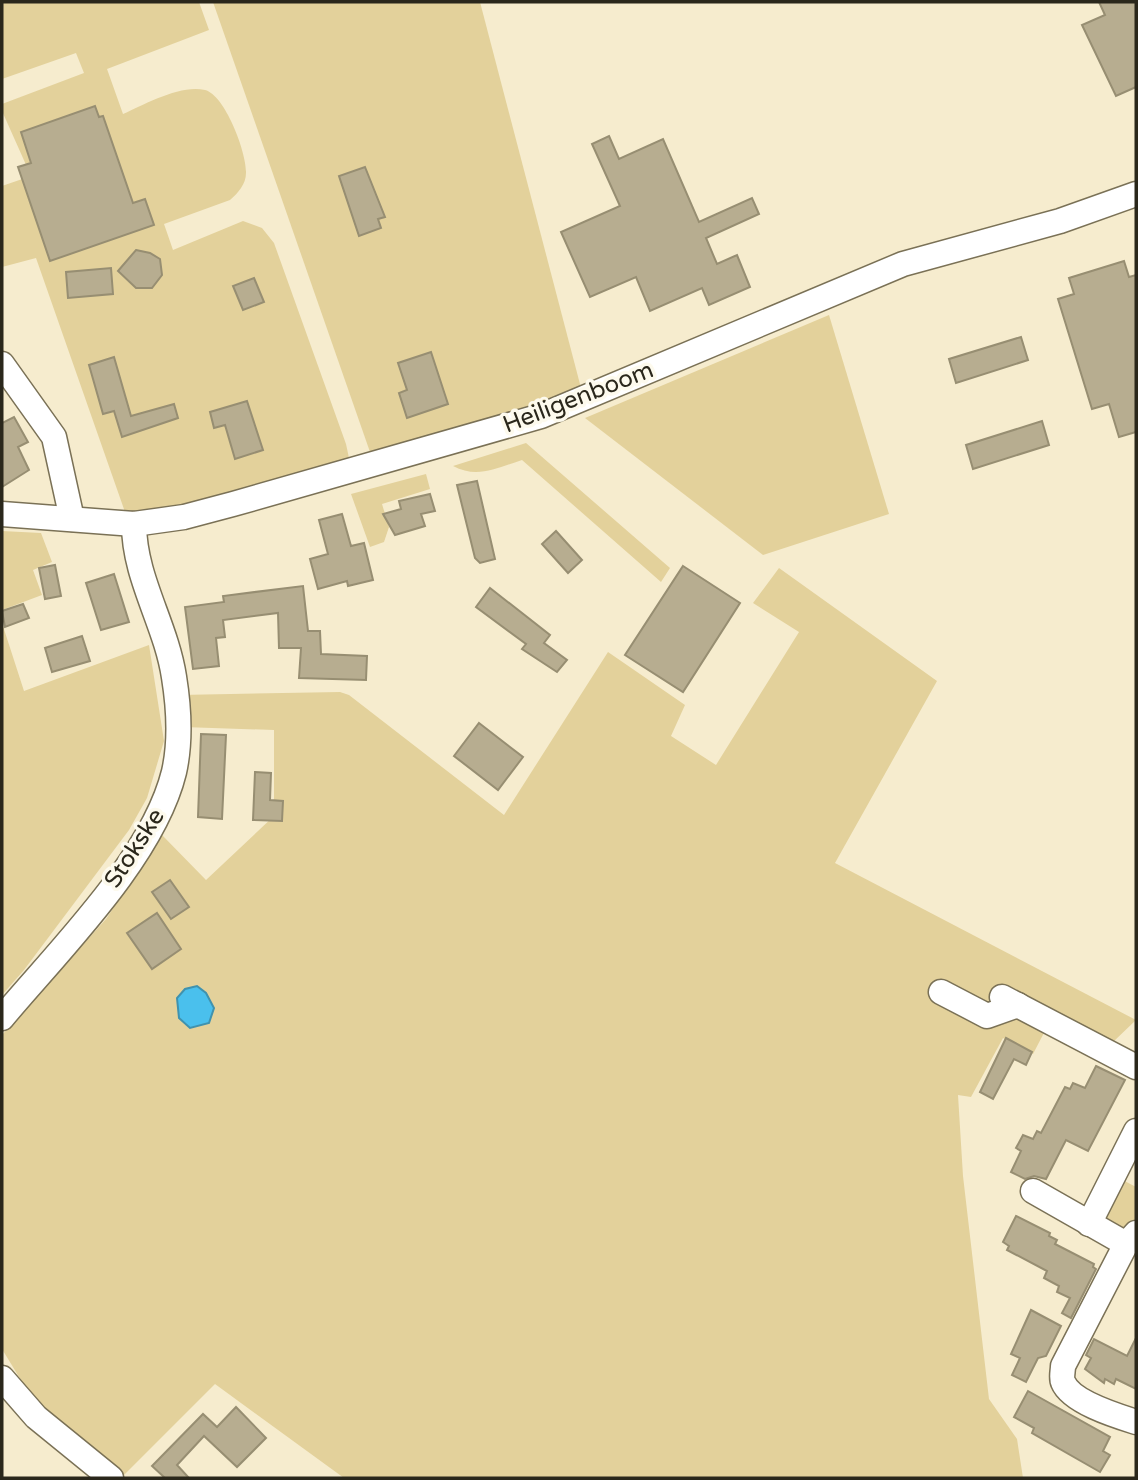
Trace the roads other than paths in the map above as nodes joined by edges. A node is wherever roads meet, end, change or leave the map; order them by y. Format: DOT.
graph roads {
  1 [pos="1136,194"];
  2 [pos="2,364"];
  3 [pos="2,514"];
  4 [pos="72,519"];
  5 [pos="134,524"];
  6 [pos="941,992"];
  7 [pos="2,1018"];
  8 [pos="1136,1067"];
  9 [pos="1136,1131"];
  10 [pos="1033,1191"];
  11 [pos="1089,1224"];
  12 [pos="1131,1238"];
  13 [pos="2,1378"];
  14 [pos="1136,1422"];
  15 [pos="111,1478"];
  1 -- 5 [label="street, Heiligenboom"];
  2 -- 4 [label="street"];
  3 -- 4 [label="street, Heiligenboom"];
  4 -- 5 [label="street, Heiligenboom"];
  5 -- 7 [label="street, Stokske"];
  6 -- 8 [label="street"];
  9 -- 11 [label="street"];
  10 -- 11 [label="street"];
  11 -- 12 [label="street"];
  12 -- 14 [label="street"];
  13 -- 15 [label="street"];
}
